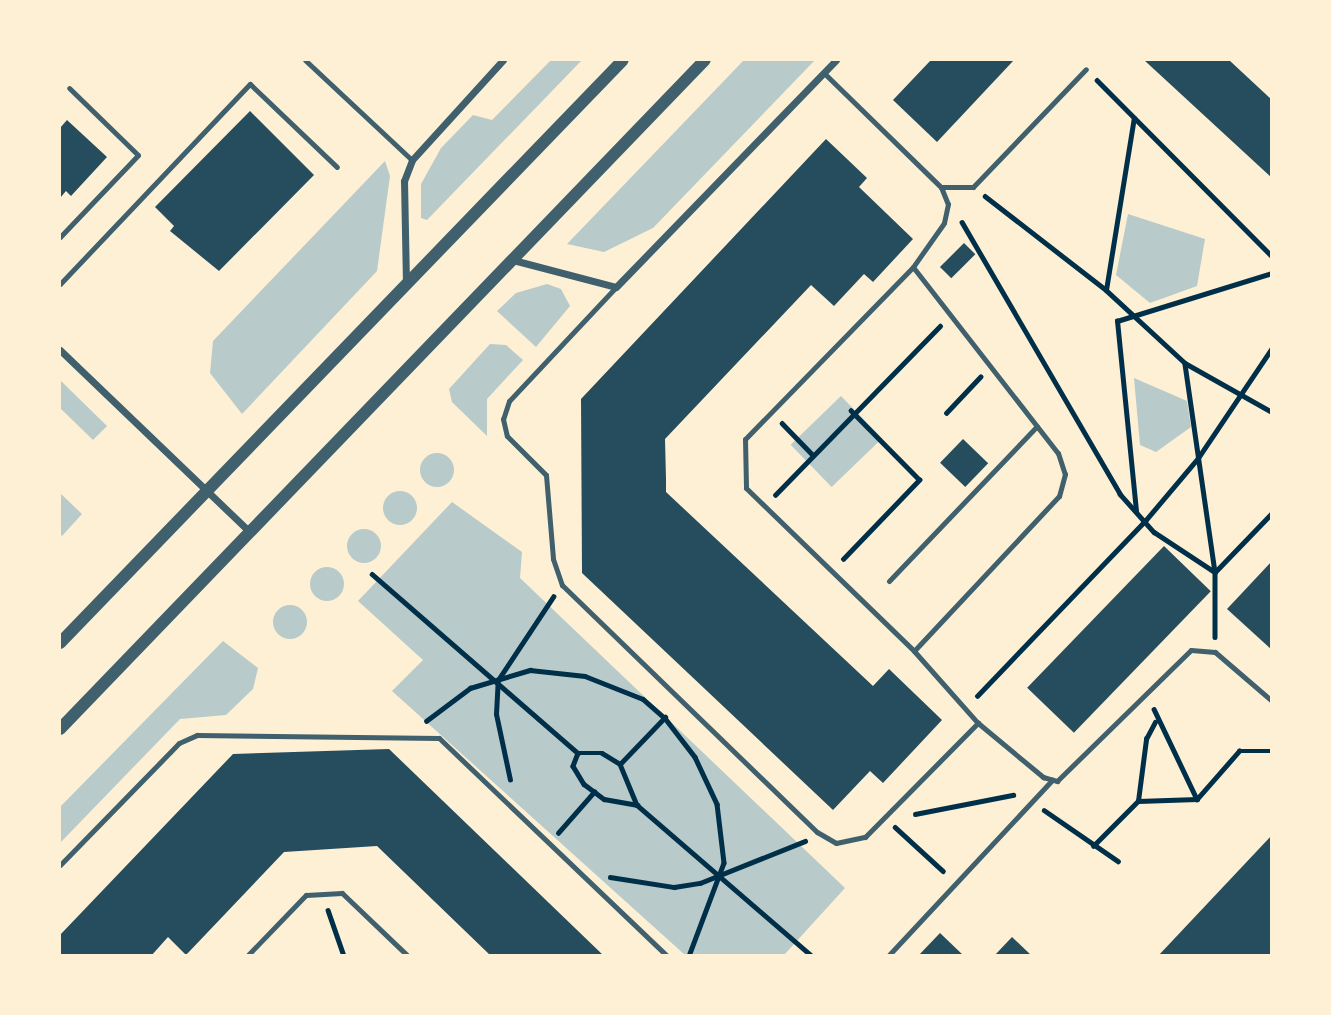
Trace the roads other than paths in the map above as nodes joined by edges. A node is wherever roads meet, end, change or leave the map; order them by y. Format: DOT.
graph roads {
  1 [pos="305,60"];
  2 [pos="503,60"];
  3 [pos="623,60"];
  4 [pos="705,60"];
  5 [pos="836,60"];
  6 [pos="1086,69"];
  7 [pos="824,73"];
  8 [pos="69,88"];
  9 [pos="412,160"];
  10 [pos="337,167"];
  11 [pos="941,187"];
  12 [pos="60,237"];
  13 [pos="512,260"];
  14 [pos="913,267"];
  15 [pos="60,284"];
  16 [pos="406,284"];
  17 [pos="616,287"];
  18 [pos="60,350"];
  19 [pos="1037,426"];
  20 [pos="207,491"];
  21 [pos="250,531"];
  22 [pos="889,580"];
  23 [pos="60,643"];
  24 [pos="914,651"];
  25 [pos="1272,701"];
  26 [pos="978,723"];
  27 [pos="60,729"];
  28 [pos="1052,780"];
  29 [pos="60,865"];
  30 [pos="247,956"];
  31 [pos="408,956"];
  32 [pos="667,956"];
  33 [pos="888,956"];
  1 -- 9 [label="lane"];
  2 -- 9 [label="street"];
  3 -- 16 [label="street"];
  4 -- 13 [label="street"];
  5 -- 7 [label="street"];
  6 -- 11 [label="lane"];
  7 -- 11 [label="lane"];
  7 -- 17 [label="street"];
  8 -- 12 [label="lane"];
  9 -- 16 [label="street"];
  10 -- 15 [label="lane"];
  11 -- 14 [label="lane"];
  13 -- 17 [label="street"];
  13 -- 21 [label="street"];
  14 -- 19 [label="lane"];
  14 -- 24 [label="lane"];
  16 -- 20 [label="street"];
  17 -- 26 [label="lane"];
  18 -- 20 [label="street"];
  19 -- 22 [label="lane"];
  19 -- 24 [label="lane"];
  20 -- 21 [label="street"];
  20 -- 23 [label="street"];
  21 -- 27 [label="street"];
  24 -- 26 [label="lane"];
  25 -- 28 [label="lane"];
  26 -- 28 [label="lane"];
  28 -- 33 [label="lane"];
  29 -- 32 [label="lane"];
  30 -- 31 [label="lane"];
}
